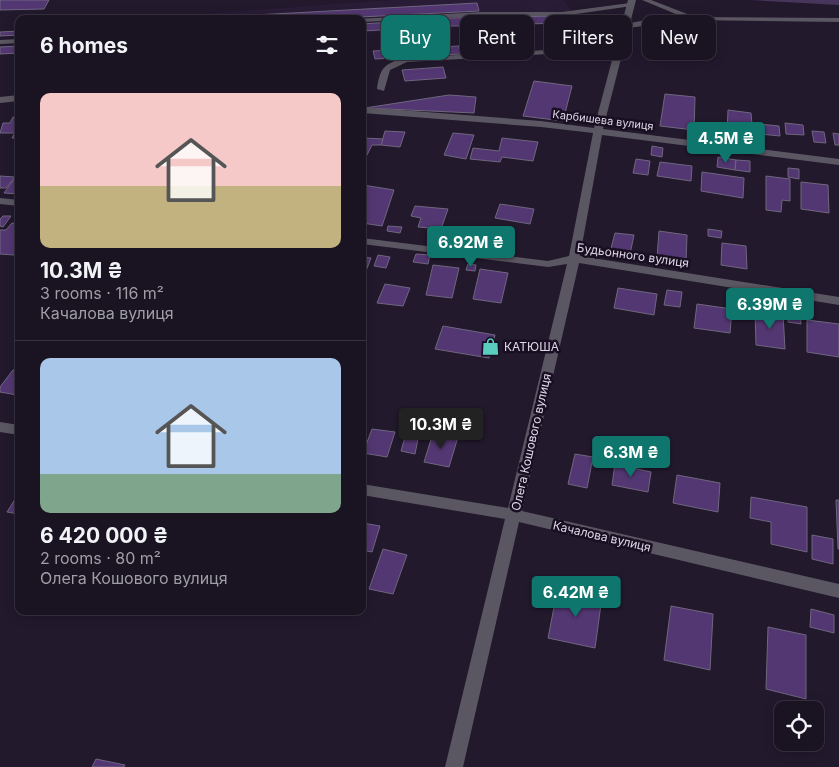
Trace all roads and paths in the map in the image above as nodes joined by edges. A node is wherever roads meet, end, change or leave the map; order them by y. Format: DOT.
graph roads {
  1 [pos="646,0"];
  2 [pos="631,2"];
  3 [pos="627,15"];
  4 [pos="684,15"];
  5 [pos="716,19"];
  6 [pos="366,20"];
  7 [pos="839,20"];
  8 [pos="15,41"];
  9 [pos="0,42"];
  10 [pos="544,52"];
  11 [pos="615,60"];
  12 [pos="381,89"];
  13 [pos="15,98"];
  14 [pos="0,100"];
  15 [pos="366,110"];
  16 [pos="598,131"];
  17 [pos="839,162"];
  18 [pos="0,201"];
  19 [pos="15,203"];
  20 [pos="366,241"];
  21 [pos="574,259"];
  22 [pos="839,301"];
  23 [pos="0,427"];
  24 [pos="15,429"];
  25 [pos="366,490"];
  26 [pos="514,515"];
  27 [pos="839,592"];
  28 [pos="454,767"];
  1 -- 4 [label="lane"];
  2 -- 3 [label="street, Олега Кошового вулиця"];
  2 -- 6 [label="lane"];
  5 -- 7 [label="lane"];
  8 -- 9 [label="lane"];
  10 -- 12 [label="lane"];
  11 -- 16 [label="street, Олега Кошового вулиця"];
  13 -- 14 [label="street"];
  15 -- 16 [label="street, Карбишева вулиця"];
  16 -- 17 [label="street, Карбишева вулиця"];
  16 -- 21 [label="street, Олега Кошового вулиця"];
  18 -- 19 [label="street"];
  20 -- 21 [label="street, Будьонного вулиця"];
  21 -- 22 [label="street, Будьонного вулиця"];
  21 -- 26 [label="street, Олега Кошового вулиця"];
  23 -- 24 [label="street"];
  25 -- 26 [label="street, Качалова вулиця"];
  26 -- 27 [label="street, Качалова вулиця"];
  26 -- 28 [label="street, Олега Кошового вулиця"];
}
